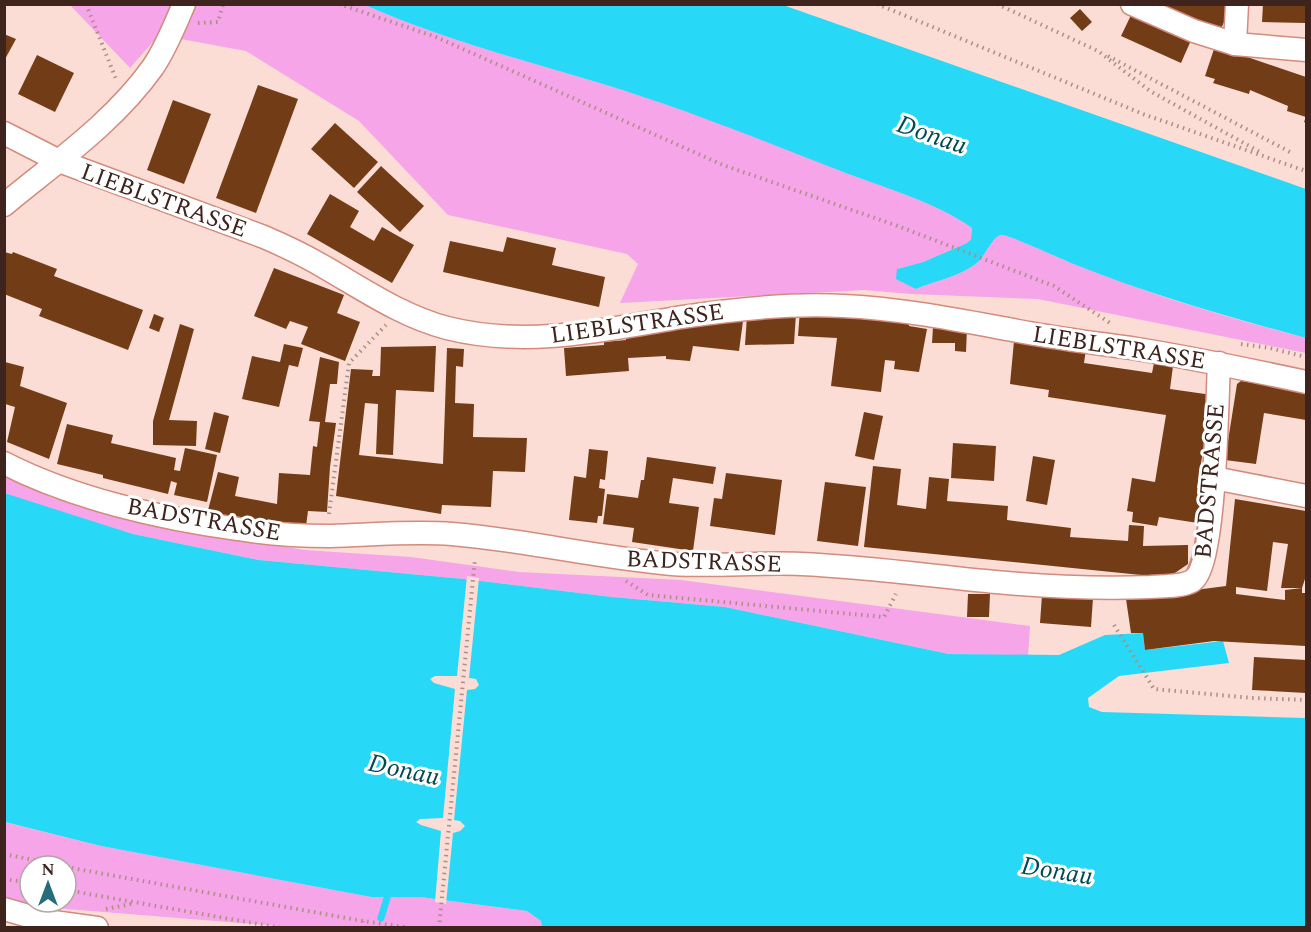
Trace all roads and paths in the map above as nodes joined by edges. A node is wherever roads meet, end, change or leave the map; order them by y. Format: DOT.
graph roads {
  1 [pos="86,4"];
  2 [pos="184,4"];
  3 [pos="223,4"];
  4 [pos="339,4"];
  5 [pos="877,4"];
  6 [pos="997,4"];
  7 [pos="1132,4"];
  8 [pos="1237,4"];
  9 [pos="218,22"];
  10 [pos="1236,44"];
  11 [pos="1306,50"];
  12 [pos="1098,51"];
  13 [pos="126,101"];
  14 [pos="4,133"];
  15 [pos="1290,152"];
  16 [pos="1271,158"];
  17 [pos="59,161"];
  18 [pos="1306,171"];
  19 [pos="4,205"];
  20 [pos="399,311"];
  21 [pos="1113,325"];
  22 [pos="1219,363"];
  23 [pos="1306,382"];
  24 [pos="4,463"];
  25 [pos="1214,478"];
  26 [pos="1306,496"];
  27 [pos="326,536"];
  28 [pos="475,559"];
  29 [pos="908,572"];
  30 [pos="618,577"];
  31 [pos="1114,625"];
  32 [pos="1306,700"];
  33 [pos="78,868"];
  34 [pos="78,892"];
  35 [pos="4,909"];
  36 [pos="363,921"];
  37 [pos="97,927"];
  38 [pos="281,927"];
  39 [pos="362,927"];
  40 [pos="411,927"];
  41 [pos="439,927"];
  1 -- 13 [label="path"];
  2 -- 13 [label="street"];
  3 -- 9 [label="path"];
  4 -- 21 [label="path"];
  5 -- 16 [label="path"];
  6 -- 12 [label="path"];
  7 -- 10 [label="street"];
  8 -- 10 [label="street"];
  10 -- 11 [label="street"];
  12 -- 15 [label="path"];
  12 -- 16 [label="path"];
  13 -- 17 [label="street"];
  14 -- 17 [label="street, LIEBLSTRASSE"];
  16 -- 18 [label="path"];
  17 -- 19 [label="street"];
  17 -- 20 [label="street, LIEBLSTRASSE"];
  20 -- 22 [label="street, LIEBLSTRASSE"];
  20 -- 27 [label="path"];
  22 -- 23 [label="street, LIEBLSTRASSE"];
  22 -- 25 [label="street, BADSTRASSE"];
  24 -- 27 [label="street, BADSTRASSE"];
  25 -- 26 [label="street"];
  25 -- 29 [label="street, BADSTRASSE"];
  27 -- 29 [label="street, BADSTRASSE"];
  28 -- 41 [label="path"];
  29 -- 30 [label="path"];
  31 -- 32 [label="path"];
  33 -- 36 [label="path"];
  34 -- 38 [label="path"];
  35 -- 37 [label="street"];
  36 -- 39 [label="path"];
  36 -- 40 [label="path"];
}
